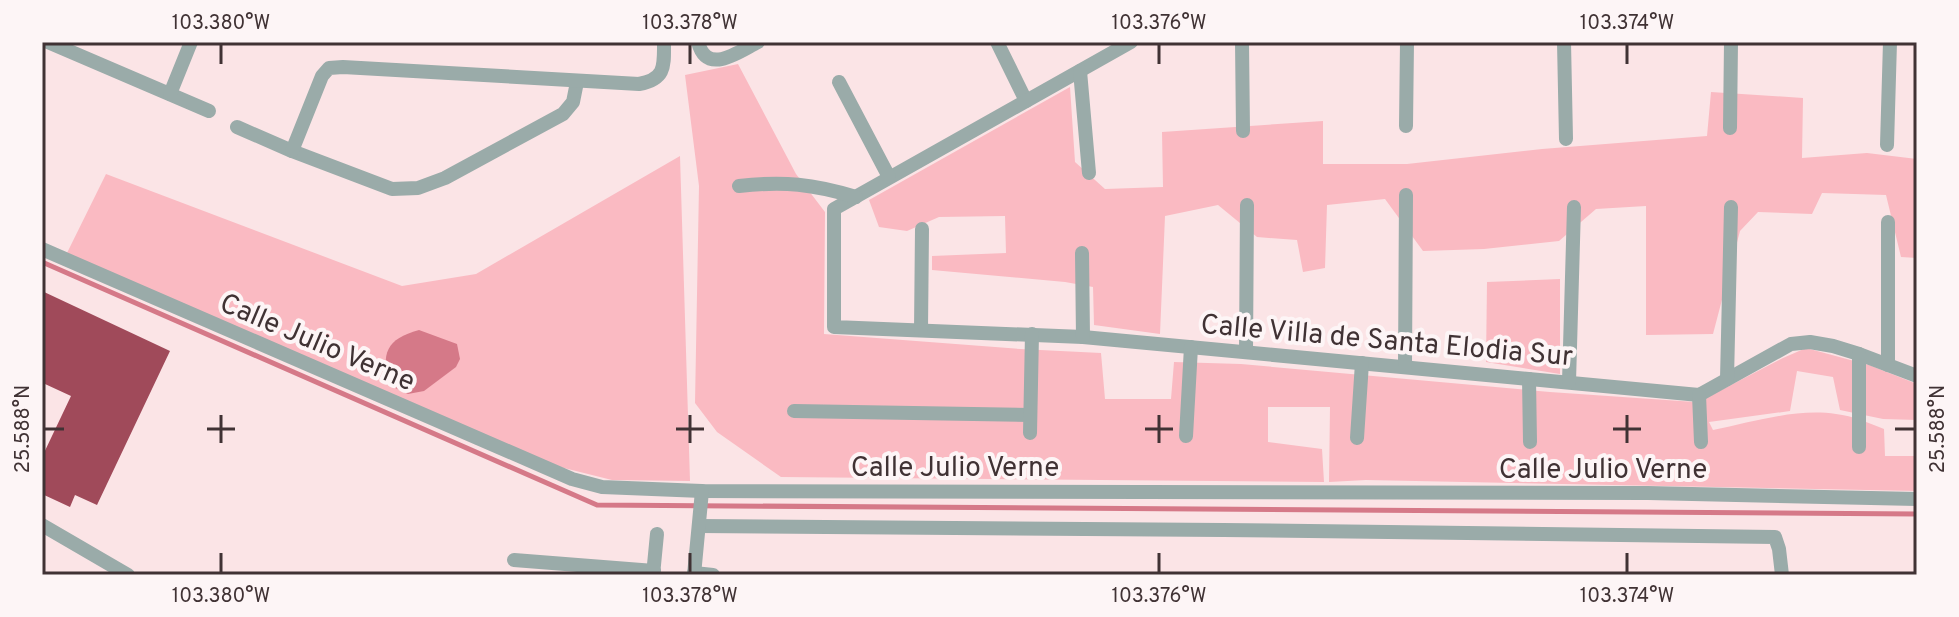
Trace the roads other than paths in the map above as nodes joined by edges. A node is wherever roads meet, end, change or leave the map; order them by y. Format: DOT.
graph roads {
  1 [pos="48,42"];
  2 [pos="191,42"];
  3 [pos="664,42"];
  4 [pos="698,42"];
  5 [pos="758,42"];
  6 [pos="997,42"];
  7 [pos="1131,42"];
  8 [pos="1242,42"];
  9 [pos="1407,42"];
  10 [pos="1564,42"];
  11 [pos="1731,42"];
  12 [pos="1890,42"];
  13 [pos="1080,71"];
  14 [pos="577,82"];
  15 [pos="839,82"];
  16 [pos="170,94"];
  17 [pos="1026,101"];
  18 [pos="209,111"];
  19 [pos="1406,126"];
  20 [pos="237,127"];
  21 [pos="1730,128"];
  22 [pos="1243,131"];
  23 [pos="1566,139"];
  24 [pos="1887,145"];
  25 [pos="292,151"];
  26 [pos="1089,173"];
  27 [pos="889,177"];
  28 [pos="739,186"];
  29 [pos="1406,195"];
  30 [pos="856,197"];
  31 [pos="1247,205"];
  32 [pos="1574,207"];
  33 [pos="1731,207"];
  34 [pos="1888,222"];
  35 [pos="922,229"];
  36 [pos="42,249"];
  37 [pos="1082,253"];
  38 [pos="921,330"];
  39 [pos="1032,334"];
  40 [pos="1083,337"];
  41 [pos="1191,347"];
  42 [pos="1246,352"];
  43 [pos="1859,354"];
  44 [pos="1362,363"];
  45 [pos="1888,365"];
  46 [pos="1405,367"];
  47 [pos="1917,376"];
  48 [pos="1529,379"];
  49 [pos="1727,379"];
  50 [pos="1569,382"];
  51 [pos="1699,395"];
  52 [pos="794,411"];
  53 [pos="1030,415"];
  54 [pos="1030,433"];
  55 [pos="1186,436"];
  56 [pos="1357,438"];
  57 [pos="1530,442"];
  58 [pos="1701,442"];
  59 [pos="1859,447"];
  60 [pos="702,495"];
  61 [pos="1917,499"];
  62 [pos="700,520"];
  63 [pos="42,525"];
  64 [pos="657,534"];
  65 [pos="514,560"];
  66 [pos="654,573"];
  67 [pos="694,574"];
  68 [pos="128,575"];
  69 [pos="713,575"];
  70 [pos="1782,575"];
  1 -- 16 [label="street"];
  2 -- 16 [label="street"];
  3 -- 14 [label="street"];
  4 -- 5 [label="street"];
  6 -- 17 [label="street"];
  7 -- 13 [label="street"];
  8 -- 22 [label="street"];
  9 -- 19 [label="street"];
  10 -- 23 [label="street"];
  11 -- 21 [label="street"];
  12 -- 24 [label="street"];
  13 -- 17 [label="street"];
  13 -- 26 [label="street"];
  14 -- 25 [label="street"];
  14 -- 25 [label="street"];
  15 -- 27 [label="street"];
  16 -- 18 [label="street"];
  17 -- 27 [label="street"];
  20 -- 25 [label="street"];
  27 -- 30 [label="street"];
  28 -- 30 [label="street"];
  29 -- 46 [label="street"];
  30 -- 38 [label="street, Calle Villa de Santa Elodia Sur"];
  31 -- 42 [label="street"];
  32 -- 50 [label="street"];
  33 -- 49 [label="street"];
  34 -- 45 [label="street"];
  35 -- 38 [label="street"];
  36 -- 60 [label="street, Calle Julio Verne"];
  37 -- 40 [label="street"];
  38 -- 39 [label="street, Calle Villa de Santa Elodia Sur"];
  39 -- 40 [label="street, Calle Villa de Santa Elodia Sur"];
  39 -- 53 [label="street"];
  40 -- 41 [label="street, Calle Villa de Santa Elodia Sur"];
  41 -- 42 [label="street, Calle Villa de Santa Elodia Sur"];
  41 -- 55 [label="street"];
  42 -- 44 [label="street, Calle Villa de Santa Elodia Sur"];
  43 -- 45 [label="street"];
  43 -- 49 [label="street"];
  43 -- 59 [label="street"];
  44 -- 46 [label="street, Calle Villa de Santa Elodia Sur"];
  44 -- 56 [label="street"];
  45 -- 47 [label="street"];
  46 -- 48 [label="street, Calle Villa de Santa Elodia Sur"];
  48 -- 50 [label="street, Calle Villa de Santa Elodia Sur"];
  48 -- 57 [label="street"];
  49 -- 51 [label="street"];
  50 -- 51 [label="street, Calle Villa de Santa Elodia Sur"];
  51 -- 58 [label="street"];
  52 -- 53 [label="street"];
  53 -- 54 [label="street"];
  60 -- 61 [label="street, Calle Julio Verne"];
  60 -- 62 [label="street"];
  62 -- 67 [label="street"];
  62 -- 70 [label="street"];
  63 -- 68 [label="street"];
  64 -- 66 [label="street"];
  65 -- 66 [label="street"];
  67 -- 69 [label="street"];
}
